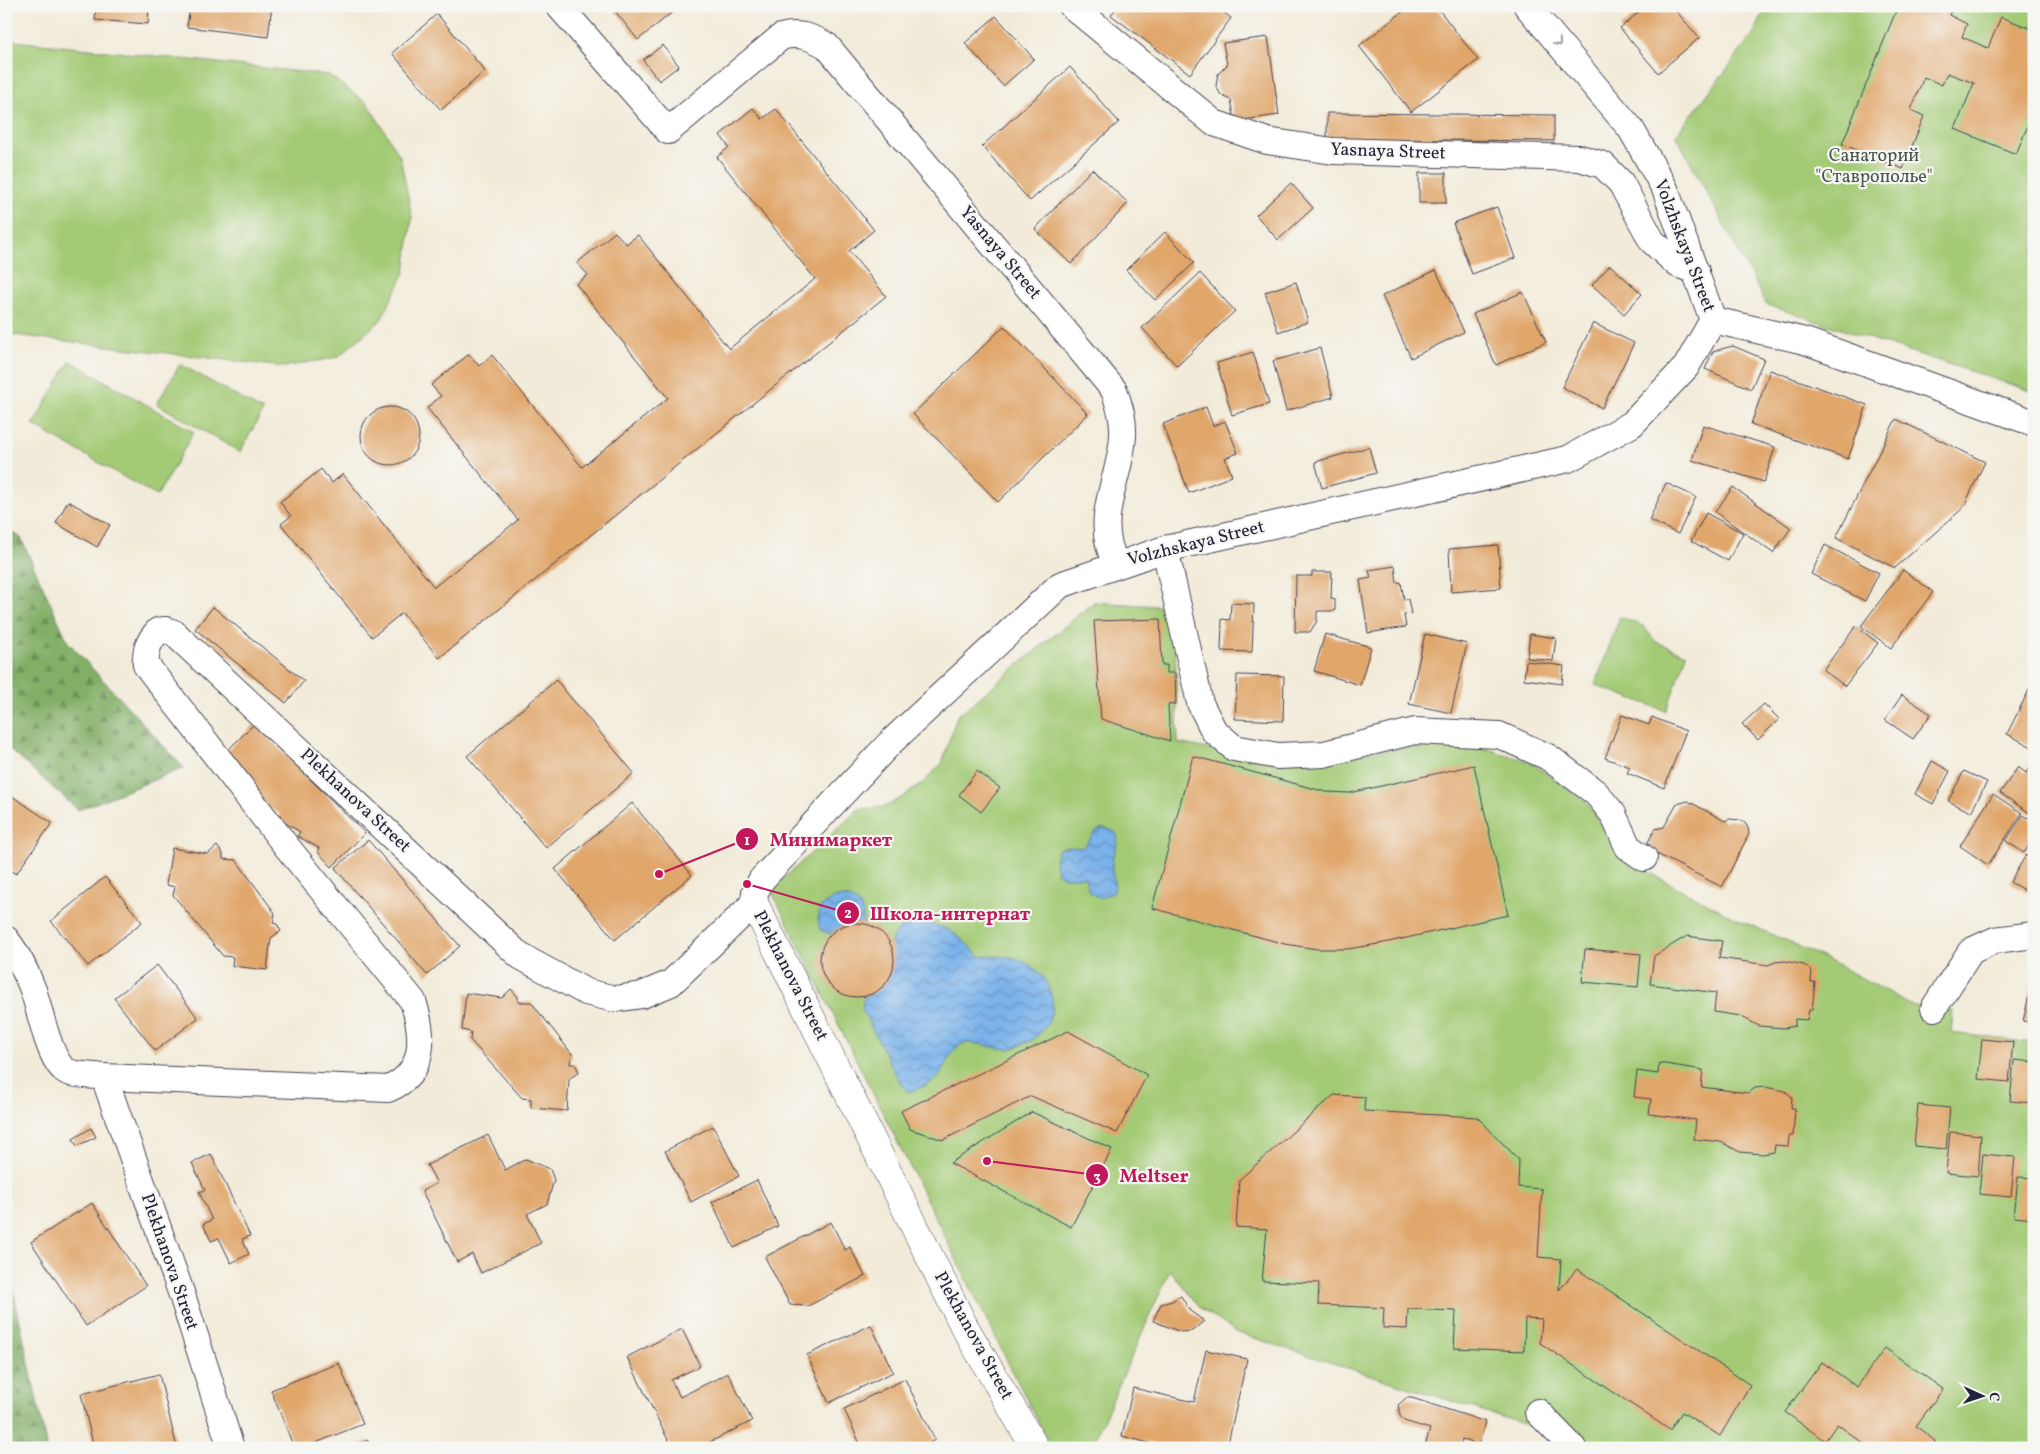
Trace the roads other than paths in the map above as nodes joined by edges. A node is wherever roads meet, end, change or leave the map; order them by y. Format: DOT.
graph roads {
  1 [pos="559,6"];
  2 [pos="1072,6"];
  3 [pos="1527,6"];
  4 [pos="1696,271"];
  5 [pos="1712,320"];
  6 [pos="2034,423"];
  7 [pos="1165,549"];
  8 [pos="1117,565"];
  9 [pos="1644,858"];
  10 [pos="754,904"];
  11 [pos="2034,935"];
  12 [pos="6,939"];
  13 [pos="1934,1008"];
  14 [pos="104,1077"];
  15 [pos="1538,1412"];
  16 [pos="230,1448"];
  17 [pos="1035,1448"];
  18 [pos="1573,1448"];
  1 -- 8 [label="street, Yasnaya Street"];
  2 -- 4 [label="street, Yasnaya Street"];
  3 -- 4 [label="street, Volzhskaya Street, one-way"];
  4 -- 5 [label="street, Volzhskaya Street"];
  5 -- 6 [label="street, Volzhskaya Street"];
  5 -- 7 [label="street, Volzhskaya Street"];
  7 -- 8 [label="street, Volzhskaya Street"];
  7 -- 9 [label="street"];
  8 -- 10 [label="street, Volzhskaya Street"];
  10 -- 14 [label="street, Plekhanova Street"];
  10 -- 17 [label="street, Plekhanova Street"];
  11 -- 13 [label="street"];
  12 -- 14 [label="street, Plekhanova Street"];
  14 -- 16 [label="street, Plekhanova Street"];
  15 -- 18 [label="street"];
}
